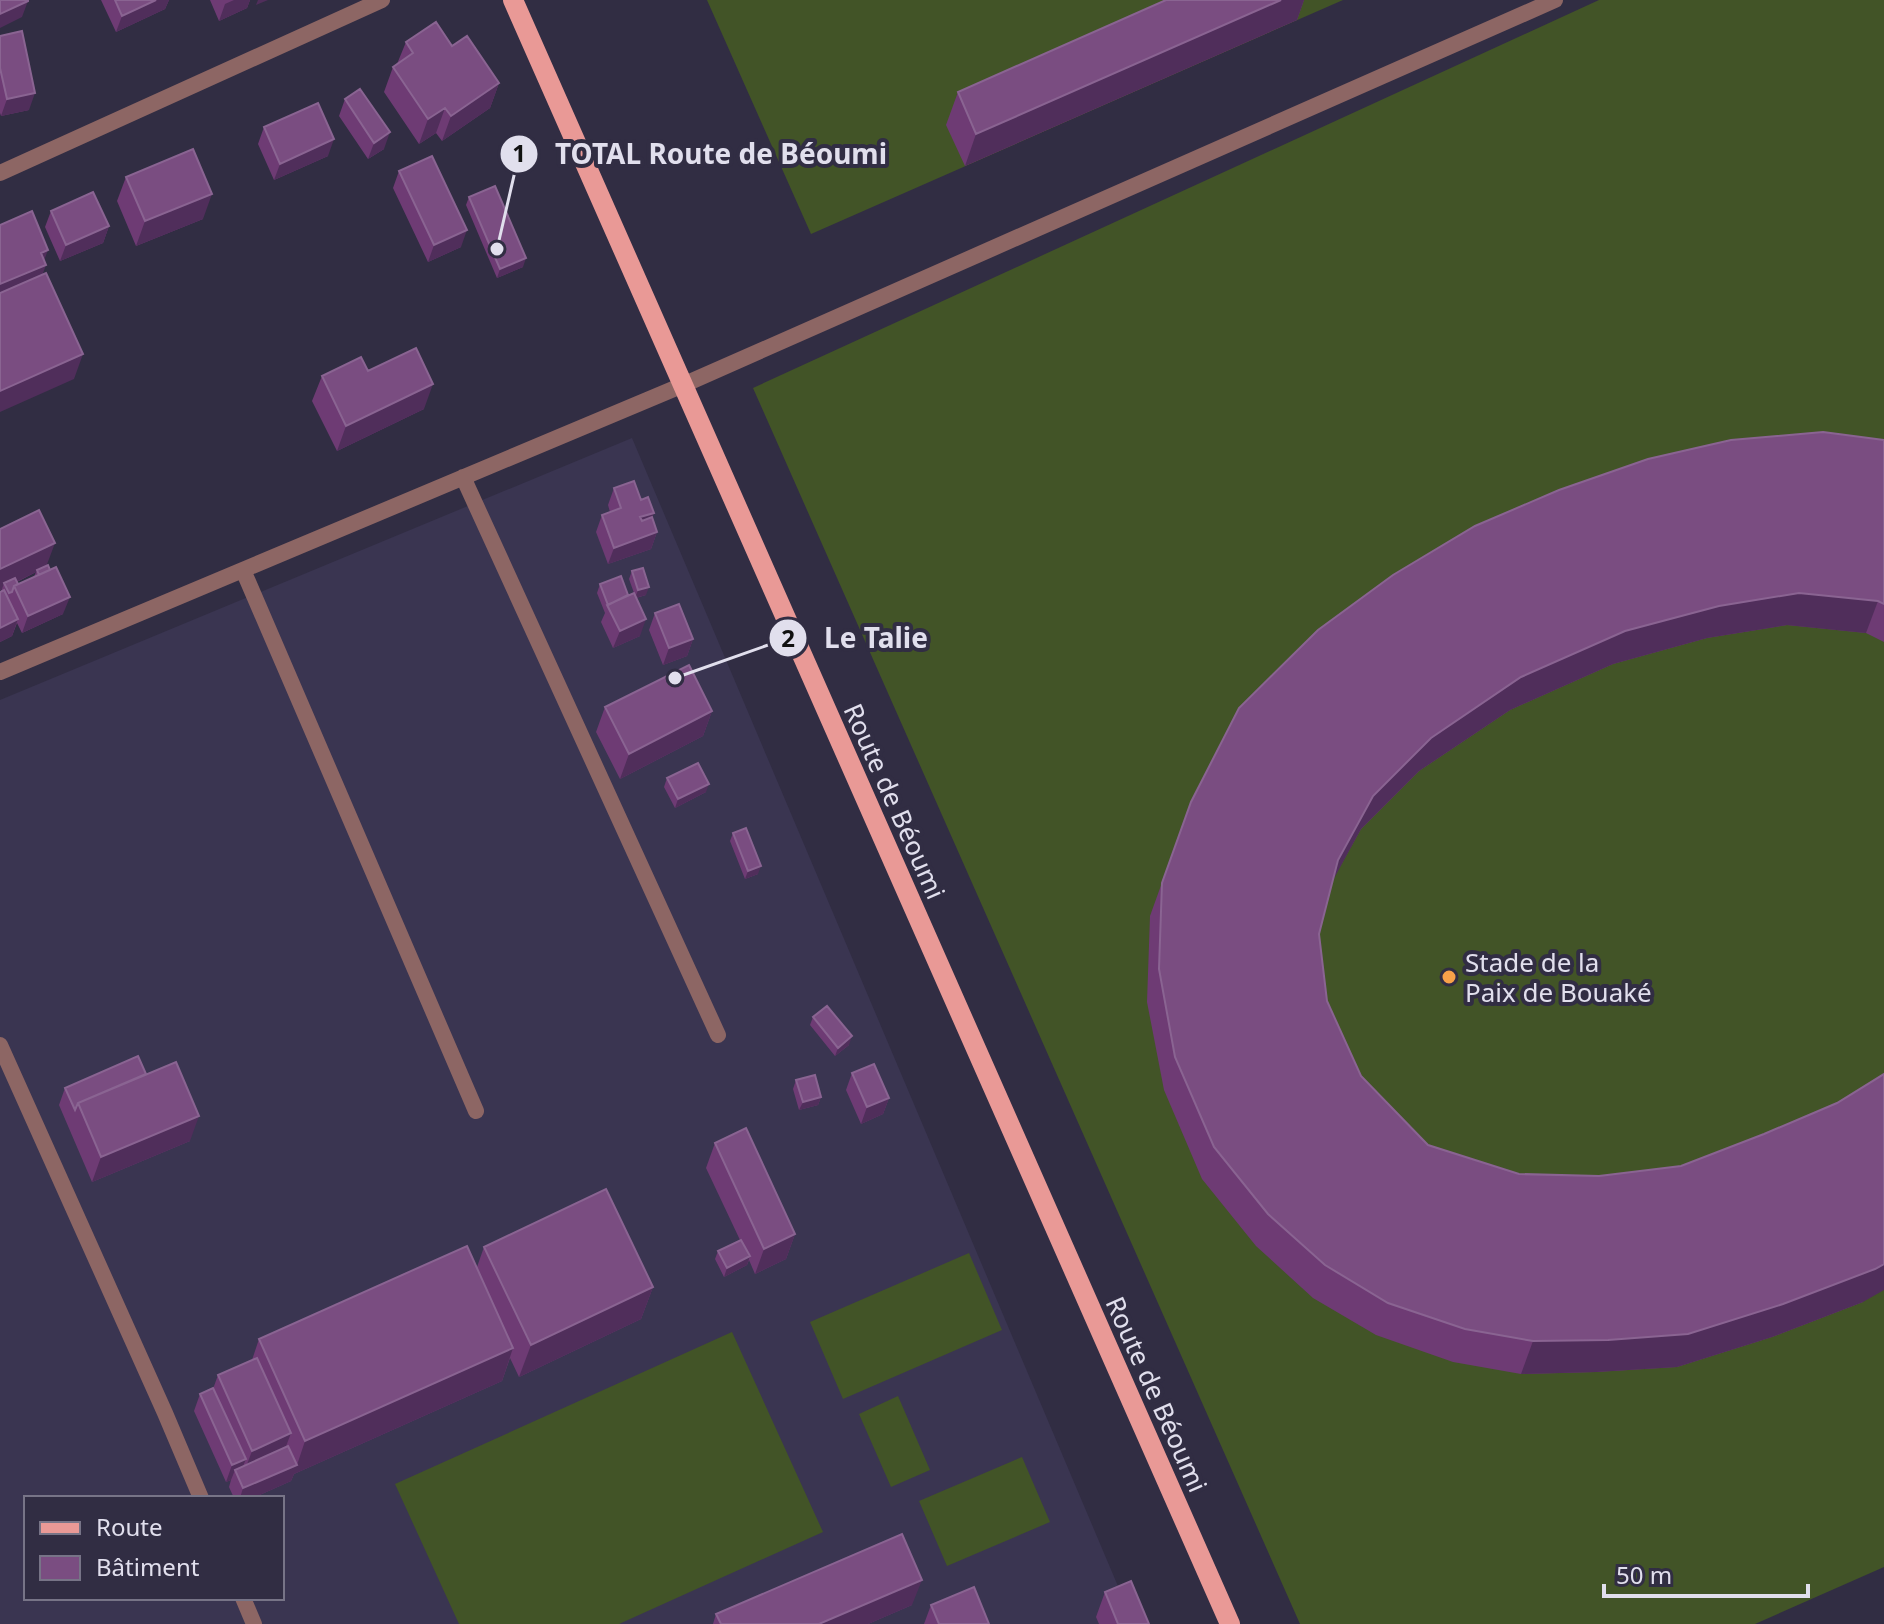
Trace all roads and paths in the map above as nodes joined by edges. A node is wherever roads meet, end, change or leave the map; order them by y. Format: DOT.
graph roads {
  1 [pos="382,0"];
  2 [pos="513,0"];
  3 [pos="1555,0"];
  4 [pos="0,173"];
  5 [pos="683,385"];
  6 [pos="463,477"];
  7 [pos="243,570"];
  8 [pos="0,672"];
  9 [pos="718,1035"];
  10 [pos="0,1045"];
  11 [pos="476,1111"];
  12 [pos="200,1496"];
  13 [pos="244,1600"];
  14 [pos="254,1624"];
  15 [pos="1230,1624"];
  1 -- 4 [label="street"];
  2 -- 5 [label="main road, Route de Béoumi"];
  3 -- 5 [label="street"];
  5 -- 6 [label="street"];
  5 -- 15 [label="main road, Route de Béoumi"];
  6 -- 7 [label="street"];
  6 -- 9 [label="street"];
  7 -- 8 [label="street"];
  7 -- 11 [label="street"];
  10 -- 12 [label="street"];
  13 -- 14 [label="street"];
}
